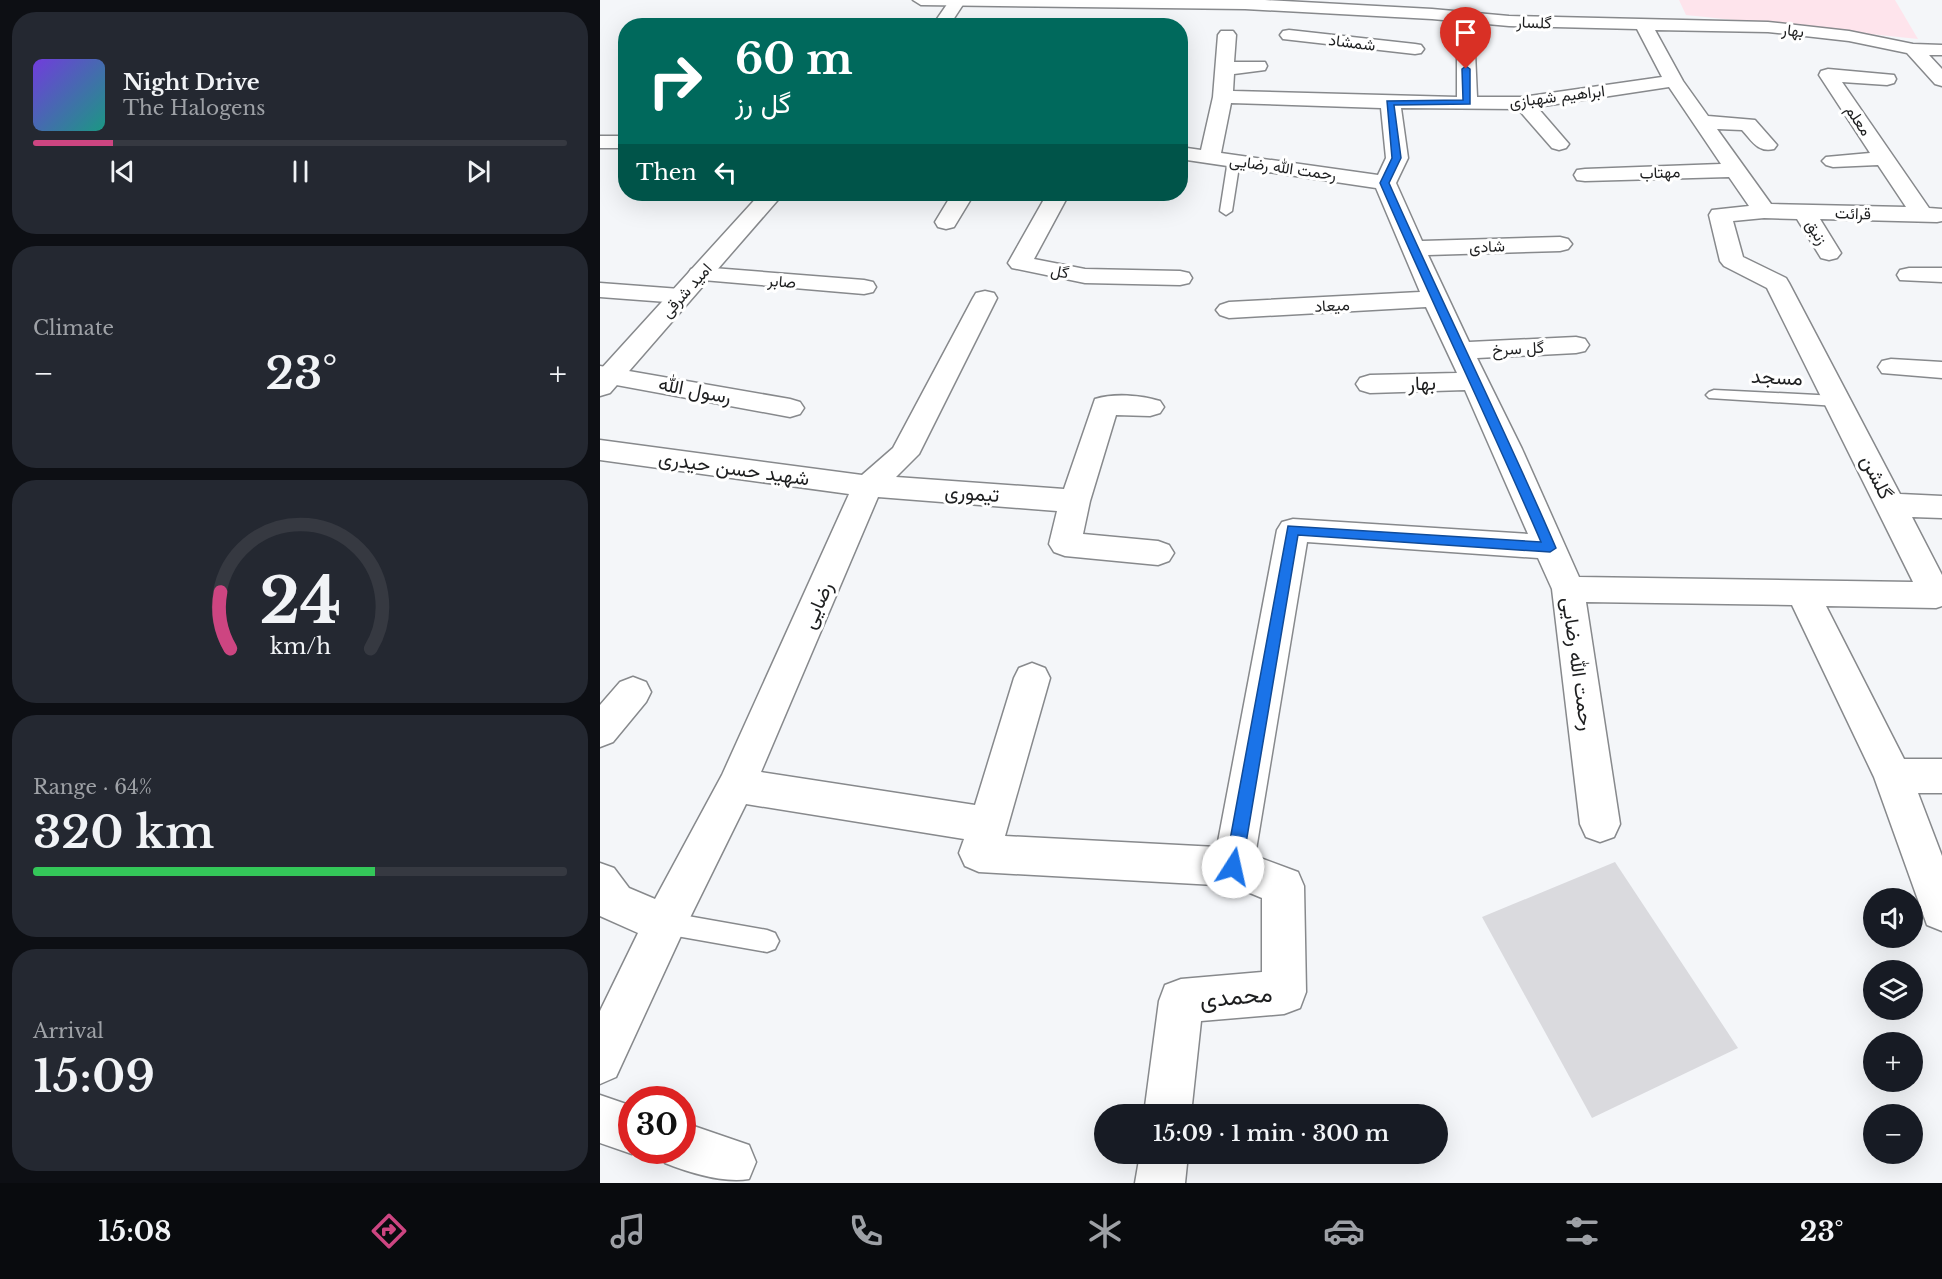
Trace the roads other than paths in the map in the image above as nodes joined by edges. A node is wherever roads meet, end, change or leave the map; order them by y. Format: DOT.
graph roads {
  1 [pos="921,0"];
  2 [pos="958,0"];
  3 [pos="1092,1"];
  4 [pos="1227,2"];
  5 [pos="1391,6"];
  6 [pos="1450,15"];
  7 [pos="1649,16"];
  8 [pos="946,18"];
  9 [pos="1227,35"];
  10 [pos="1289,35"];
  11 [pos="1426,41"];
  12 [pos="1913,49"];
  13 [pos="1942,50"];
  14 [pos="1466,52"];
  15 [pos="1396,62"];
  16 [pos="1258,66"];
  17 [pos="1224,69"];
  18 [pos="1887,79"];
  19 [pos="1942,80"];
  20 [pos="1674,81"];
  21 [pos="1223,98"];
  22 [pos="1390,102"];
  23 [pos="1467,103"];
  24 [pos="1523,103"];
  25 [pos="1702,122"];
  26 [pos="600,142"];
  27 [pos="618,142"];
  28 [pos="1559,144"];
  29 [pos="1767,145"];
  30 [pos="1188,154"];
  31 [pos="1210,157"];
  32 [pos="1884,158"];
  33 [pos="1234,160"];
  34 [pos="1833,161"];
  35 [pos="1735,170"];
  36 [pos="1585,175"];
  37 [pos="1384,183"];
  38 [pos="766,201"];
  39 [pos="959,201"];
  40 [pos="1054,201"];
  41 [pos="1226,211"];
  42 [pos="1764,211"];
  43 [pos="1804,212"];
  44 [pos="1932,215"];
  45 [pos="946,222"];
  46 [pos="1560,244"];
  47 [pos="1413,248"];
  48 [pos="1829,253"];
  49 [pos="700,274"];
  50 [pos="1909,275"];
  51 [pos="1942,275"];
  52 [pos="1180,278"];
  53 [pos="864,287"];
  54 [pos="600,290"];
  55 [pos="681,297"];
  56 [pos="985,298"];
  57 [pos="1435,299"];
  58 [pos="1229,310"];
  59 [pos="1576,345"];
  60 [pos="1460,351"];
  61 [pos="1891,367"];
  62 [pos="1942,370"];
  63 [pos="604,378"];
  64 [pos="1474,381"];
  65 [pos="1370,384"];
  66 [pos="1714,395"];
  67 [pos="1838,401"];
  68 [pos="1150,407"];
  69 [pos="790,408"];
  70 [pos="600,450"];
  71 [pos="868,486"];
  72 [pos="1075,501"];
  73 [pos="1891,505"];
  74 [pos="1942,507"];
  75 [pos="1550,548"];
  76 [pos="1158,553"];
  77 [pos="1568,589"];
  78 [pos="1803,592"];
  79 [pos="1032,678"];
  80 [pos="633,692"];
  81 [pos="600,731"];
  82 [pos="1893,776"];
  83 [pos="1942,776"];
  84 [pos="736,785"];
  85 [pos="1600,824"];
  86 [pos="989,825"];
  87 [pos="1233,867"];
  88 [pos="600,882"];
  89 [pos="1942,911"];
  90 [pos="665,923"];
  91 [pos="767,941"];
  92 [pos="600,1061"];
  93 [pos="1169,1104"];
  94 [pos="600,1119"];
  95 [pos="618,1125"];
  96 [pos="696,1150"];
  97 [pos="732,1162"];
  98 [pos="1163,1164"];
  99 [pos="1160,1183"];
  1 -- 2 [label="street, گلسار"];
  2 -- 3 [label="street, گلسار"];
  2 -- 8 [label="street"];
  3 -- 4 [label="street, گلسار"];
  4 -- 5 [label="street, گلسار"];
  5 -- 6 [label="street, گلسار"];
  6 -- 7 [label="street, گلسار"];
  6 -- 11 [label="street, شمشاد"];
  7 -- 12 [label="street, بهار"];
  7 -- 20 [label="street"];
  9 -- 17 [label="street"];
  10 -- 11 [label="street, شمشاد"];
  11 -- 15 [label="street, شمشاد"];
  12 -- 13 [label="street, بهار"];
  12 -- 19 [label="street"];
  14 -- 23 [label="street"];
  16 -- 17 [label="street"];
  17 -- 21 [label="street"];
  18 -- 32 [label="street, معلم"];
  20 -- 24 [label="street, ابراهیم شهبازی"];
  20 -- 25 [label="street"];
  21 -- 22 [label="street, ابراهیم شهبازی"];
  21 -- 31 [label="street"];
  22 -- 23 [label="street, ابراهیم شهبازی"];
  22 -- 37 [label="street"];
  23 -- 24 [label="street, ابراهیم شهبازی"];
  24 -- 28 [label="street"];
  25 -- 29 [label="street"];
  25 -- 35 [label="street"];
  26 -- 27 [label="street"];
  30 -- 31 [label="street, رحمت الله رضایی"];
  31 -- 33 [label="street, رحمت الله رضایی"];
  32 -- 34 [label="street"];
  32 -- 44 [label="street, معلم"];
  33 -- 37 [label="street, رحمت الله رضایی"];
  33 -- 41 [label="lane"];
  35 -- 36 [label="street, مهتاب"];
  35 -- 42 [label="street"];
  37 -- 47 [label="street, رحمت الله رضایی"];
  38 -- 49 [label="street, امید شرقی"];
  39 -- 45 [label="street"];
  40 -- 52 [label="street, گل"];
  42 -- 43 [label="street, قرائت"];
  42 -- 67 [label="street, گلشن"];
  43 -- 44 [label="street, قرائت"];
  43 -- 48 [label="street, زنبق"];
  46 -- 47 [label="street, شادی"];
  47 -- 57 [label="street, رحمت الله رضایی"];
  49 -- 53 [label="street, صابر"];
  49 -- 55 [label="street, امید شرقی"];
  50 -- 51 [label="street"];
  54 -- 55 [label="street"];
  55 -- 63 [label="street, امید شرقی"];
  56 -- 71 [label="street, رضایی"];
  57 -- 58 [label="street, میعاد"];
  57 -- 60 [label="street, رحمت الله رضایی"];
  59 -- 60 [label="street, گل سرخ"];
  60 -- 64 [label="street, رحمت الله رضایی"];
  61 -- 62 [label="street"];
  63 -- 69 [label="street, رسول الله"];
  64 -- 65 [label="street, بهار"];
  64 -- 75 [label="street, رحمت الله رضایی"];
  66 -- 67 [label="lane, مسجد"];
  67 -- 73 [label="street, گلشن"];
  68 -- 72 [label="street"];
  70 -- 71 [label="street, شهید حسن حیدری"];
  71 -- 72 [label="street, تیموری"];
  71 -- 84 [label="street, رضایی"];
  72 -- 76 [label="street"];
  73 -- 74 [label="street"];
  73 -- 78 [label="street, گلشن"];
  75 -- 77 [label="street, رحمت الله رضایی"];
  75 -- 87 [label="street"];
  77 -- 78 [label="street"];
  77 -- 85 [label="street, رحمت الله رضایی"];
  78 -- 82 [label="street"];
  79 -- 86 [label="street"];
  80 -- 81 [label="street"];
  82 -- 83 [label="street"];
  82 -- 89 [label="street"];
  84 -- 86 [label="street"];
  84 -- 90 [label="street, رضایی"];
  86 -- 87 [label="street"];
  87 -- 93 [label="street, محمدی"];
  88 -- 90 [label="street"];
  90 -- 91 [label="lane"];
  90 -- 92 [label="street, رضایی"];
  94 -- 95 [label="street"];
  96 -- 97 [label="street"];
  98 -- 99 [label="street"];
}
